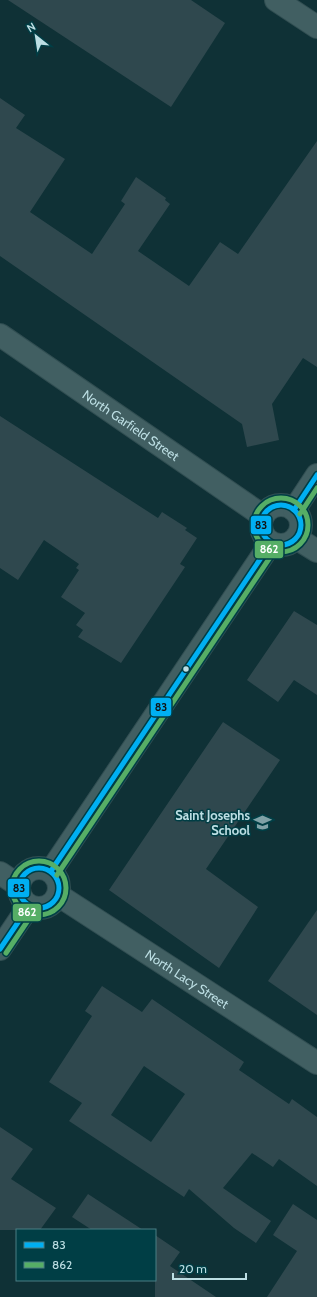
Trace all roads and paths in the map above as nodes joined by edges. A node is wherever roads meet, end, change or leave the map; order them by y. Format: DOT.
graph roads {
  1 [pos="276,0"];
  2 [pos="317,27"];
  3 [pos="0,335"];
  4 [pos="317,475"];
  5 [pos="294,510"];
  6 [pos="263,516"];
  7 [pos="296,538"];
  8 [pos="271,543"];
  9 [pos="317,551"];
  10 [pos="51,872"];
  11 [pos="0,873"];
  12 [pos="18,885"];
  13 [pos="58,895"];
  14 [pos="29,906"];
  15 [pos="0,949"];
  16 [pos="317,1063"];
  1 -- 2 [label="street"];
  3 -- 6 [label="street, North Garfield Street"];
  4 -- 5 [label="street"];
  5 -- 6 [label="street"];
  5 -- 7 [label="street"];
  6 -- 8 [label="street"];
  7 -- 8 [label="street"];
  7 -- 9 [label="street"];
  8 -- 10 [label="street"];
  10 -- 12 [label="street"];
  10 -- 13 [label="street"];
  11 -- 12 [label="street"];
  12 -- 14 [label="street"];
  13 -- 14 [label="street"];
  13 -- 16 [label="street, North Lacy Street"];
  14 -- 15 [label="street"];
}
